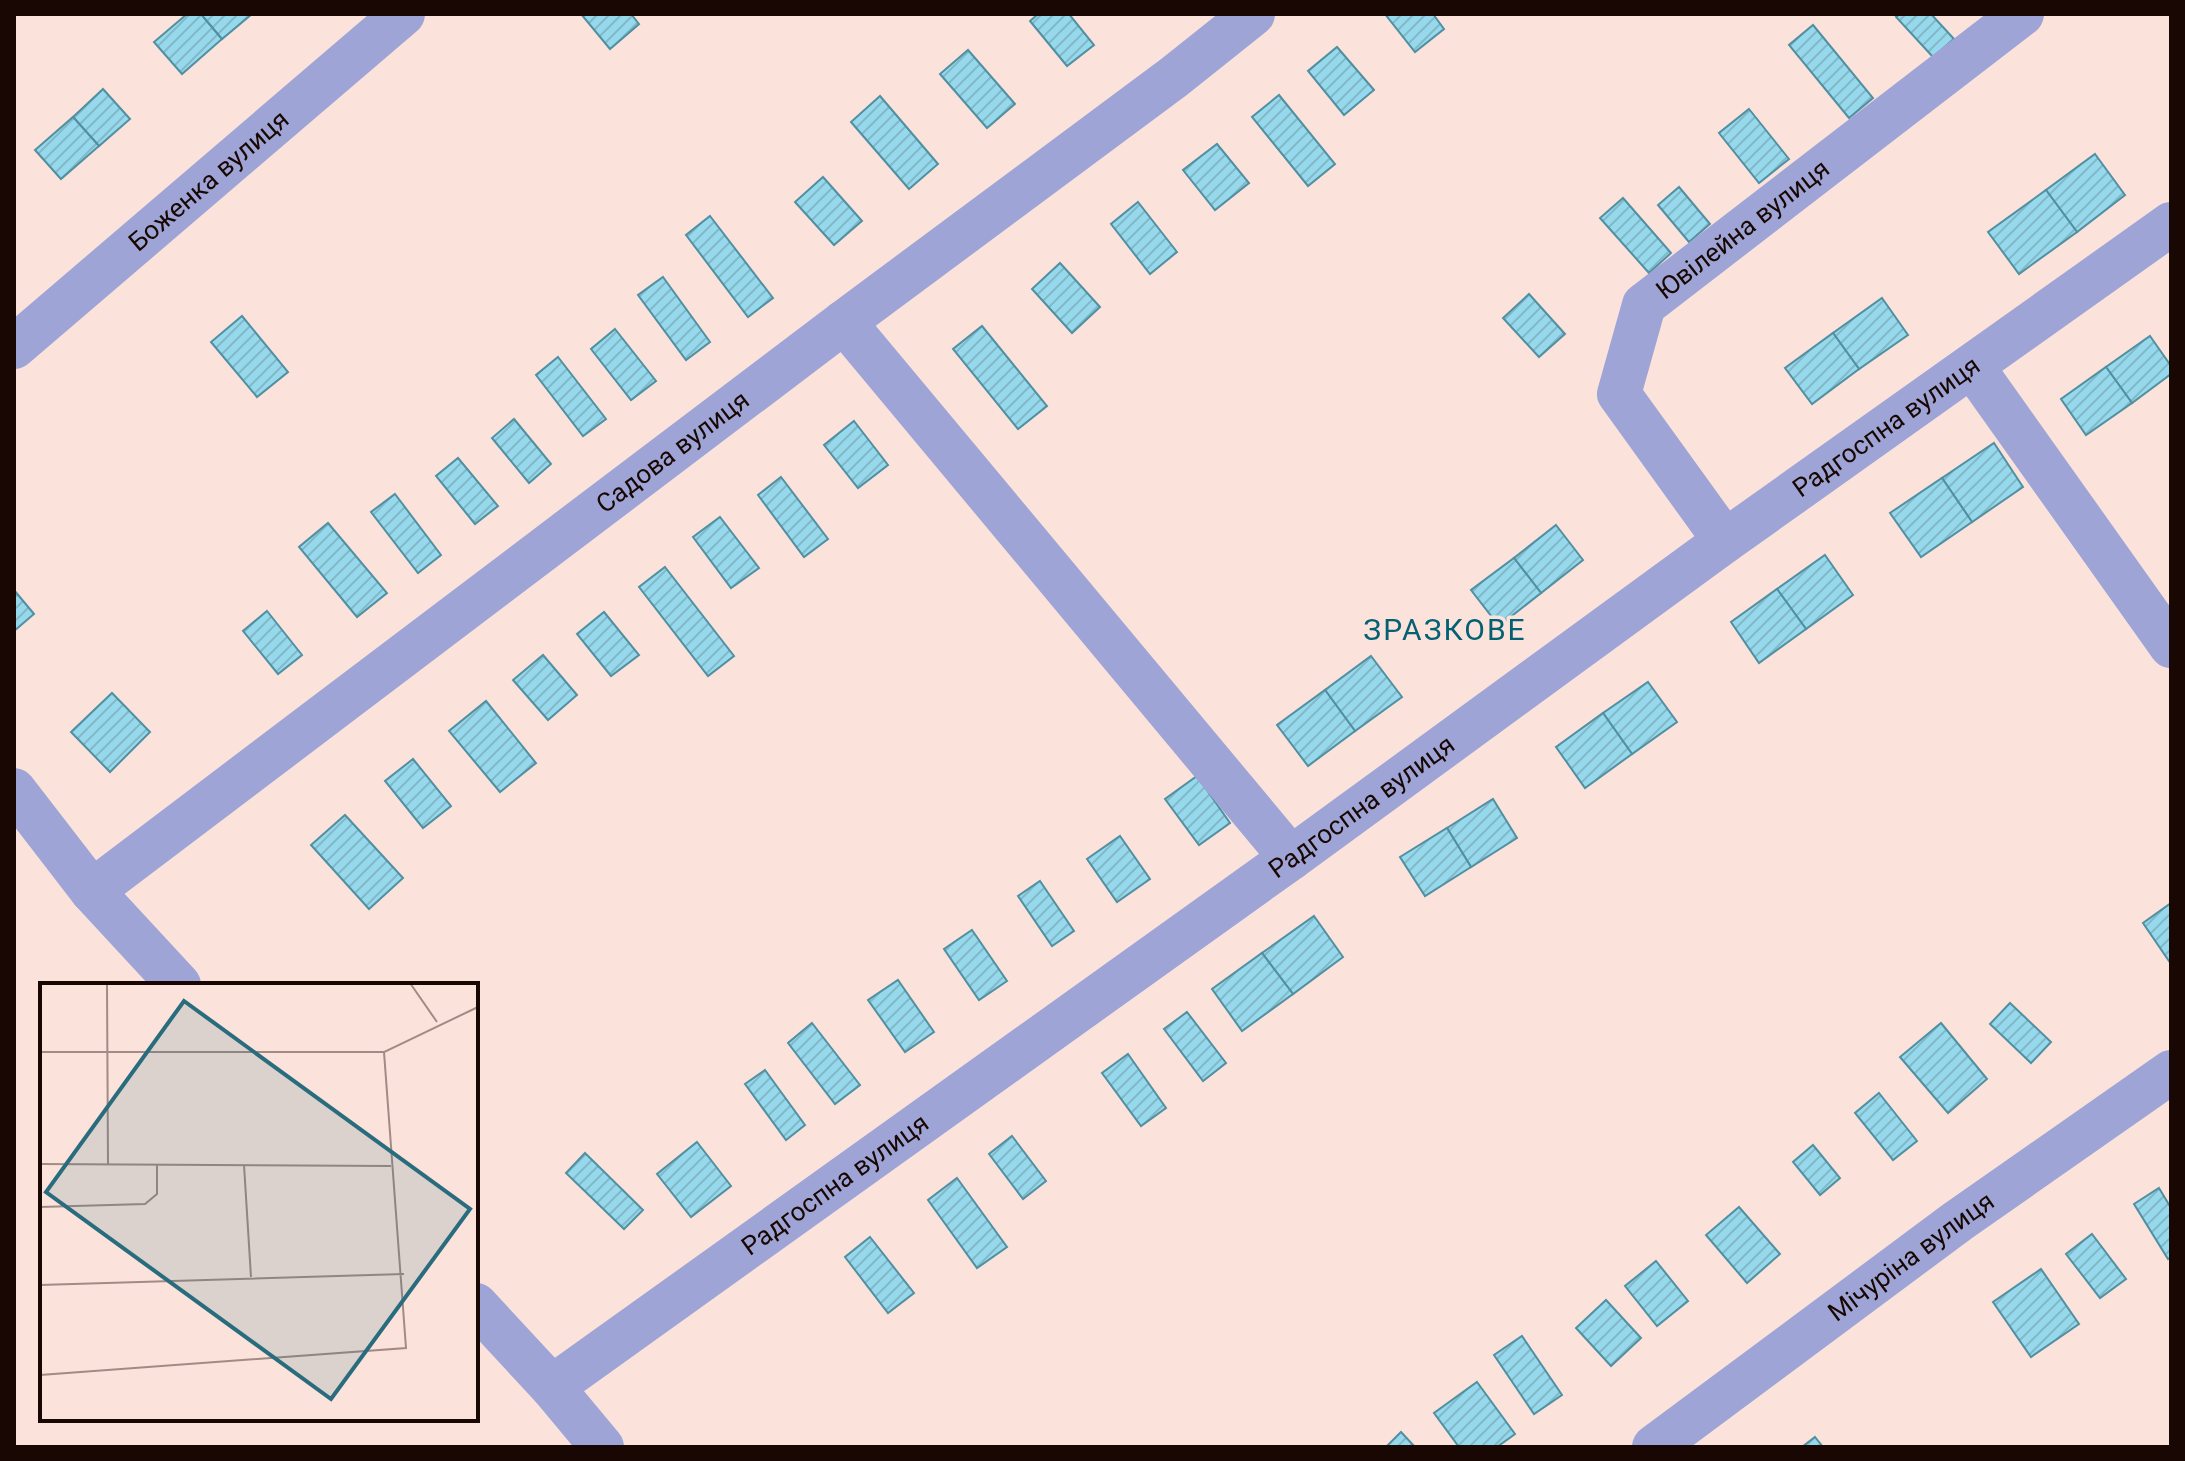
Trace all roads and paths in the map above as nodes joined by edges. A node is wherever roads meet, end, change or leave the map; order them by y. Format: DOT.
graph roads {
  1 [pos="403,14"];
  2 [pos="1253,14"];
  3 [pos="2022,14"];
  4 [pos="2171,224"];
  5 [pos="844,322"];
  6 [pos="14,347"];
  7 [pos="1972,366"];
  8 [pos="1725,541"];
  9 [pos="2171,646"];
  10 [pos="14,790"];
  11 [pos="1291,858"];
  12 [pos="92,891"];
  13 [pos="177,983"];
  14 [pos="2171,1072"];
  15 [pos="478,1307"];
  16 [pos="552,1387"];
  17 [pos="602,1447"];
  18 [pos="1654,1447"];
  1 -- 6 [label="street, Боженка вулиця"];
  2 -- 5 [label="street, Садова вулиця"];
  3 -- 8 [label="street, Ювілейна вулиця"];
  4 -- 7 [label="street, Радгоспна вулиця"];
  5 -- 11 [label="street"];
  5 -- 12 [label="street, Садова вулиця"];
  7 -- 8 [label="street, Радгоспна вулиця"];
  7 -- 9 [label="street"];
  8 -- 11 [label="street, Радгоспна вулиця"];
  10 -- 12 [label="street"];
  11 -- 16 [label="street, Радгоспна вулиця"];
  12 -- 13 [label="street"];
  14 -- 18 [label="street, Мічуріна вулиця"];
  15 -- 16 [label="street"];
  16 -- 17 [label="street"];
}
